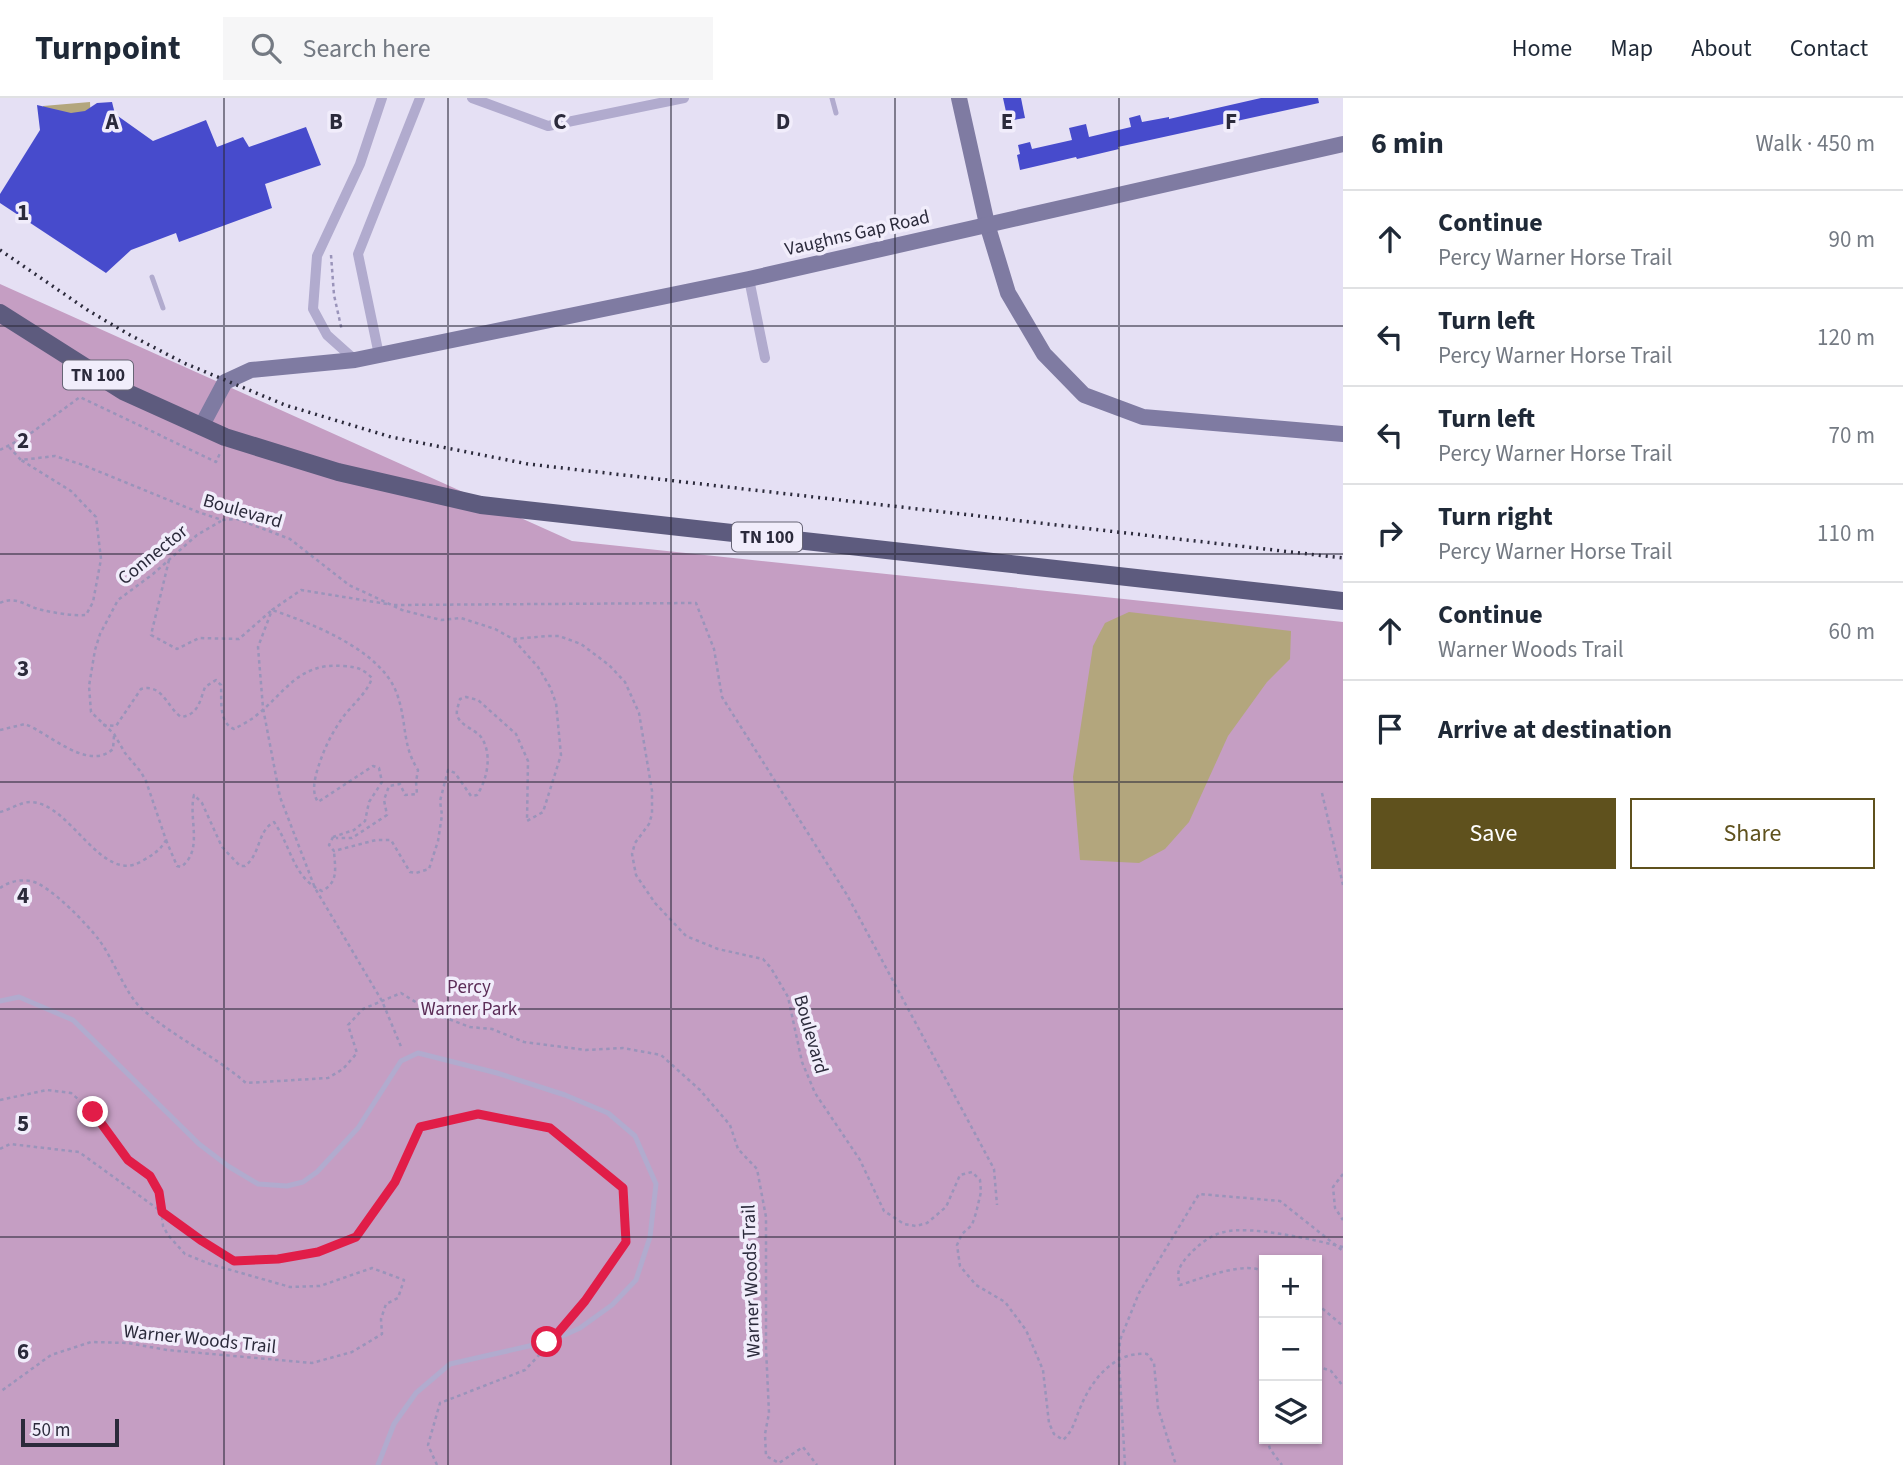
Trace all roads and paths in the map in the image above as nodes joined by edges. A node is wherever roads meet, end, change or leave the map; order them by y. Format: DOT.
graph roads {
  1 [pos="382,98"];
  2 [pos="420,98"];
  3 [pos="472,98"];
  4 [pos="684,98"];
  5 [pos="832,98"];
  6 [pos="959,98"];
  7 [pos="835,113"];
  8 [pos="1343,144"];
  9 [pos="987,224"];
  10 [pos="331,249"];
  11 [pos="152,277"];
  12 [pos="749,279"];
  13 [pos="163,308"];
  14 [pos="0,313"];
  15 [pos="342,334"];
  16 [pos="379,355"];
  17 [pos="765,358"];
  18 [pos="355,360"];
  19 [pos="201,427"];
  20 [pos="175,431"];
  21 [pos="1343,434"];
  22 [pos="228,438"];
  23 [pos="170,441"];
  24 [pos="9,447"];
  25 [pos="0,450"];
  26 [pos="21,460"];
  27 [pos="222,520"];
  28 [pos="169,560"];
  29 [pos="1343,601"];
  30 [pos="0,603"];
  31 [pos="391,605"];
  32 [pos="272,610"];
  33 [pos="513,639"];
  34 [pos="263,708"];
  35 [pos="103,725"];
  36 [pos="0,730"];
  37 [pos="114,734"];
  38 [pos="1322,793"];
  39 [pos="0,812"];
  40 [pos="333,837"];
  41 [pos="166,840"];
  42 [pos="334,850"];
  43 [pos="1343,885"];
  44 [pos="0,888"];
  45 [pos="315,888"];
  46 [pos="0,1001"];
  47 [pos="382,1001"];
  48 [pos="406,1059"];
  49 [pos="0,1100"];
  50 [pos="0,1149"];
  51 [pos="1343,1174"];
  52 [pos="997,1205"];
  53 [pos="162,1212"];
  54 [pos="1343,1220"];
  55 [pos="1341,1248"];
  56 [pos="1259,1269"];
  57 [pos="1322,1308"];
  58 [pos="1343,1326"];
  59 [pos="551,1341"];
  60 [pos="1119,1361"];
  61 [pos="1322,1368"];
  62 [pos="1343,1386"];
  63 [pos="0,1392"];
  64 [pos="1268,1444"];
  65 [pos="378,1465"];
  66 [pos="437,1465"];
  67 [pos="817,1465"];
  68 [pos="1125,1465"];
  69 [pos="1176,1465"];
  70 [pos="1282,1465"];
  1 -- 18 [label="street"];
  2 -- 16 [label="street"];
  3 -- 4 [label="street"];
  5 -- 7 [label="lane"];
  6 -- 9 [label="street"];
  8 -- 9 [label="street, Vaughns Gap Road"];
  9 -- 12 [label="street, Vaughns Gap Road"];
  9 -- 21 [label="street"];
  10 -- 15 [label="path"];
  11 -- 13 [label="lane"];
  12 -- 16 [label="street, Vaughns Gap Road"];
  12 -- 17 [label="street"];
  14 -- 19 [label="main road, TN 100"];
  16 -- 18 [label="street, Vaughns Gap Road"];
  18 -- 19 [label="street, Vaughns Gap Road"];
  19 -- 22 [label="main road, TN 100"];
  20 -- 23 [label="path"];
  22 -- 23 [label="path"];
  22 -- 29 [label="main road, TN 100"];
  23 -- 24 [label="path"];
  24 -- 25 [label="path"];
  24 -- 26 [label="path"];
  26 -- 27 [label="path, Boulevard"];
  26 -- 30 [label="path"];
  27 -- 28 [label="path, Connector"];
  27 -- 31 [label="path, Boulevard"];
  28 -- 32 [label="path"];
  28 -- 35 [label="path, Connector"];
  31 -- 32 [label="path"];
  31 -- 33 [label="path, Boulevard"];
  31 -- 52 [label="path"];
  32 -- 34 [label="path"];
  32 -- 40 [label="path"];
  33 -- 42 [label="path"];
  33 -- 60 [label="path, Boulevard"];
  34 -- 35 [label="path"];
  34 -- 40 [label="path"];
  34 -- 45 [label="path"];
  35 -- 37 [label="path, Connector"];
  36 -- 37 [label="path"];
  37 -- 41 [label="path, Connector"];
  38 -- 43 [label="path"];
  39 -- 41 [label="path"];
  40 -- 42 [label="path"];
  41 -- 45 [label="path, Connector"];
  42 -- 45 [label="path"];
  44 -- 47 [label="path"];
  45 -- 47 [label="path"];
  46 -- 48 [label="lane"];
  47 -- 48 [label="path"];
  47 -- 67 [label="path, Warner Woods Trail"];
  48 -- 59 [label="lane"];
  49 -- 53 [label="path, Warner Woods Trail"];
  50 -- 53 [label="path"];
  51 -- 54 [label="path"];
  53 -- 59 [label="path"];
  53 -- 63 [label="path, Warner Woods Trail"];
  55 -- 56 [label="path"];
  55 -- 60 [label="path"];
  57 -- 58 [label="path"];
  59 -- 65 [label="lane"];
  59 -- 66 [label="path"];
  60 -- 68 [label="path"];
  60 -- 69 [label="path"];
  61 -- 62 [label="path"];
  64 -- 70 [label="path"];
}
